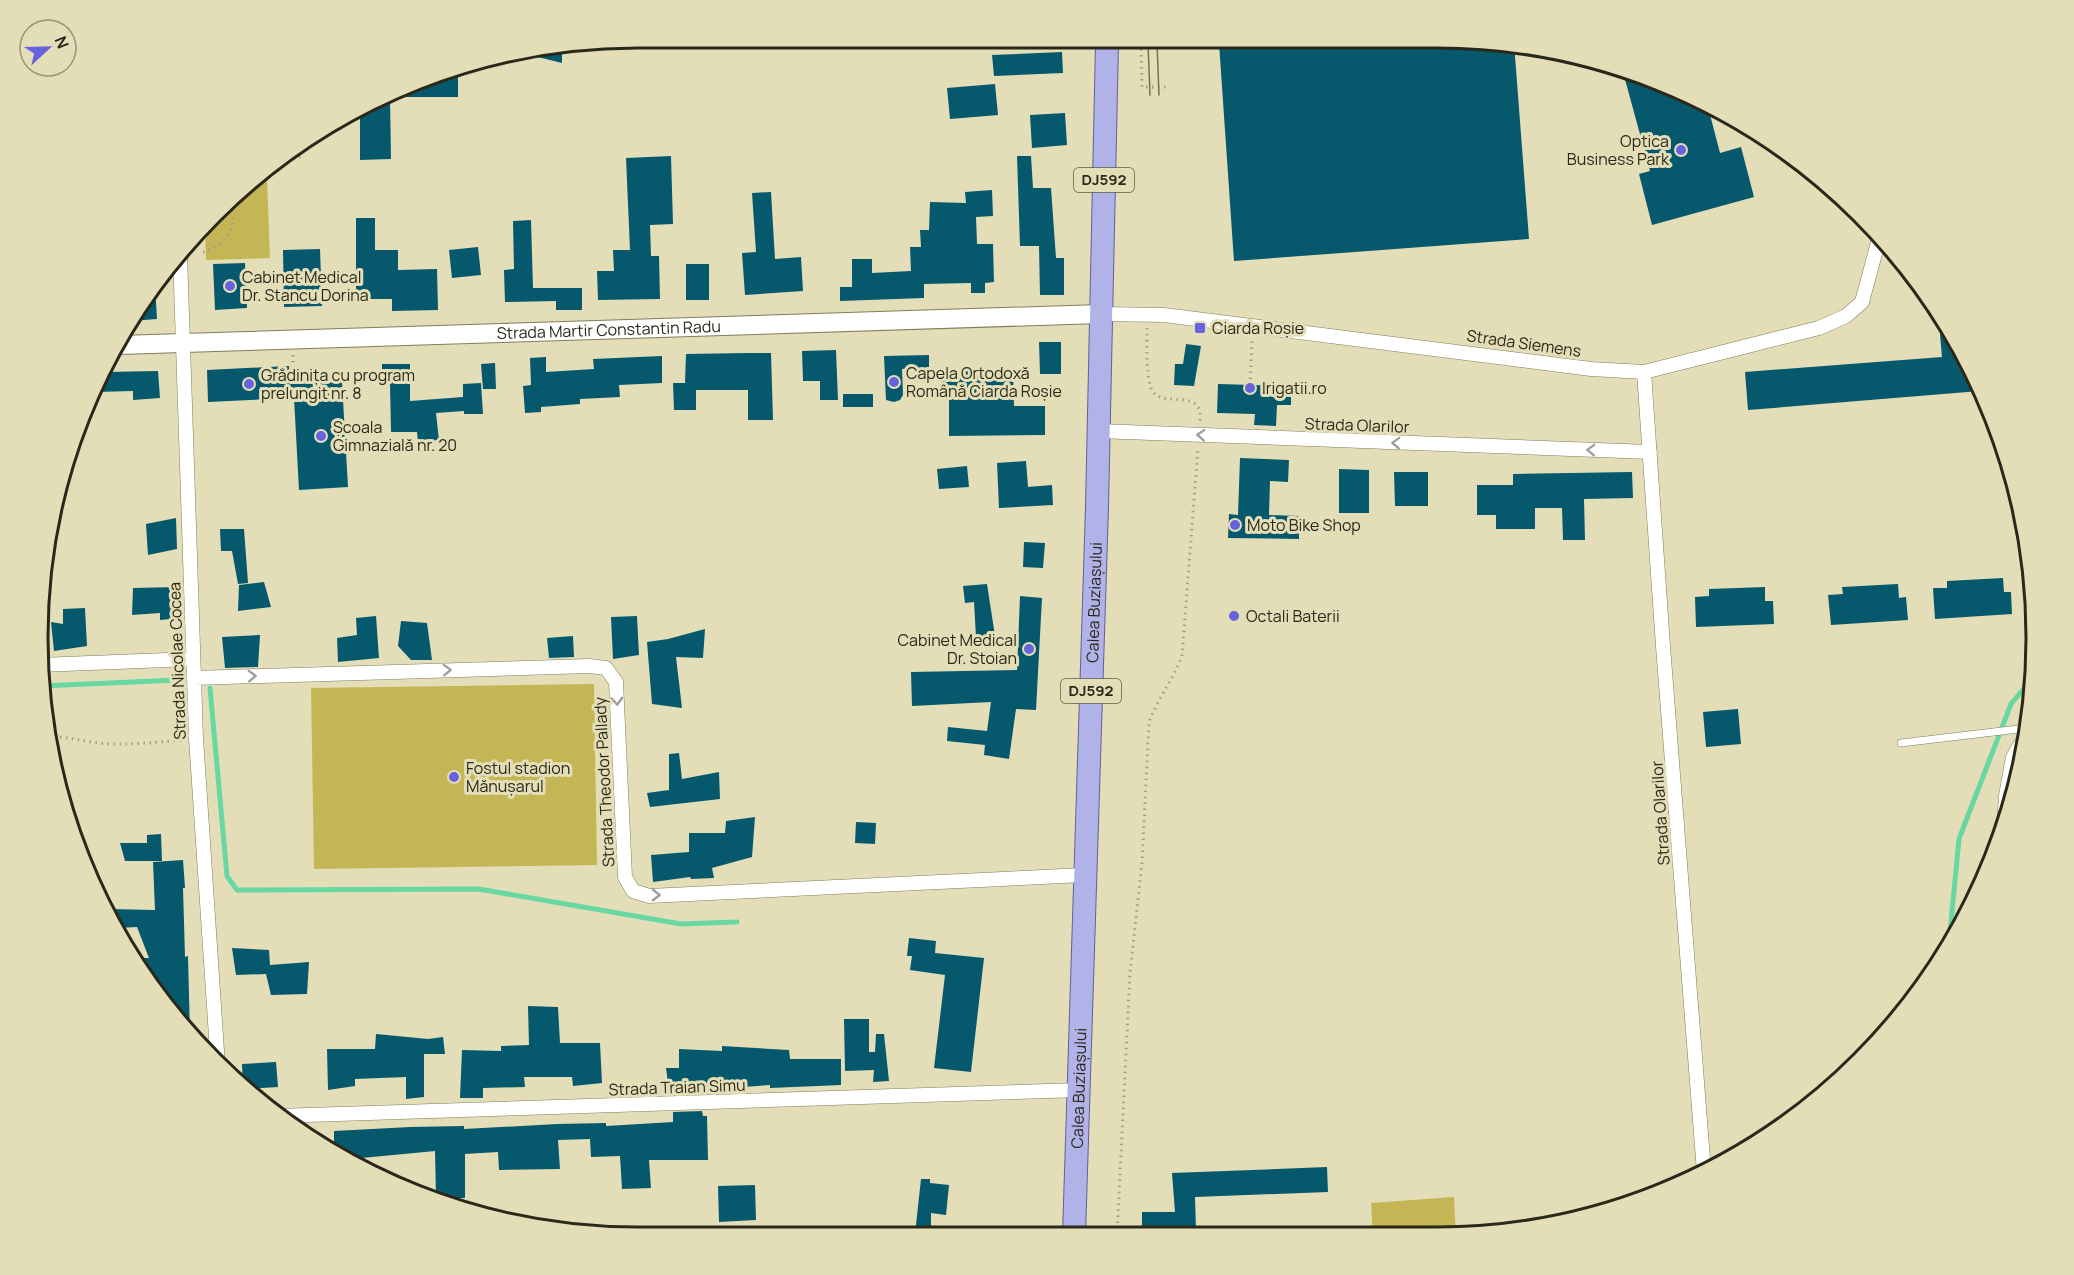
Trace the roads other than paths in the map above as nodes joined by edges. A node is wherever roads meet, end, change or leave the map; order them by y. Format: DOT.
graph roads {
  1 [pos="1107,48"];
  2 [pos="1877,246"];
  3 [pos="180,266"];
  4 [pos="1101,314"];
  5 [pos="183,343"];
  6 [pos="126,345"];
  7 [pos="1644,372"];
  8 [pos="1098,431"];
  9 [pos="1650,452"];
  10 [pos="193,659"];
  11 [pos="49,665"];
  12 [pos="194,678"];
  13 [pos="2019,729"];
  14 [pos="1901,743"];
  15 [pos="1084,874"];
  16 [pos="217,1050"];
  17 [pos="1080,1090"];
  18 [pos="293,1115"];
  19 [pos="1703,1163"];
  20 [pos="1074,1227"];
  1 -- 4 [label="main road, Calea Buziașului / DJ592"];
  2 -- 7 [label="street, Strada Siemens"];
  3 -- 5 [label="street, Strada Nicolae Cocea"];
  4 -- 5 [label="street, Strada Martir Constantin Radu"];
  4 -- 7 [label="street, Strada Siemens"];
  4 -- 8 [label="main road, Calea Buziașului / DJ592"];
  5 -- 6 [label="street, Strada Martir Constantin Radu"];
  5 -- 10 [label="street, Strada Nicolae Cocea"];
  7 -- 9 [label="street, Strada Olarilor"];
  9 -- 8 [label="street, Strada Olarilor, one-way"];
  8 -- 15 [label="main road, Calea Buziașului / DJ592"];
  9 -- 19 [label="street, Strada Olarilor"];
  10 -- 11 [label="street"];
  10 -- 12 [label="street, Strada Nicolae Cocea"];
  12 -- 15 [label="street, Strada Theodor Pallady, one-way"];
  12 -- 16 [label="street, Strada Nicolae Cocea"];
  13 -- 14 [label="lane"];
  15 -- 17 [label="main road, Calea Buziașului / DJ592"];
  17 -- 18 [label="street, Strada Traian Simu"];
  17 -- 20 [label="main road, Calea Buziașului / DJ592"];
}
